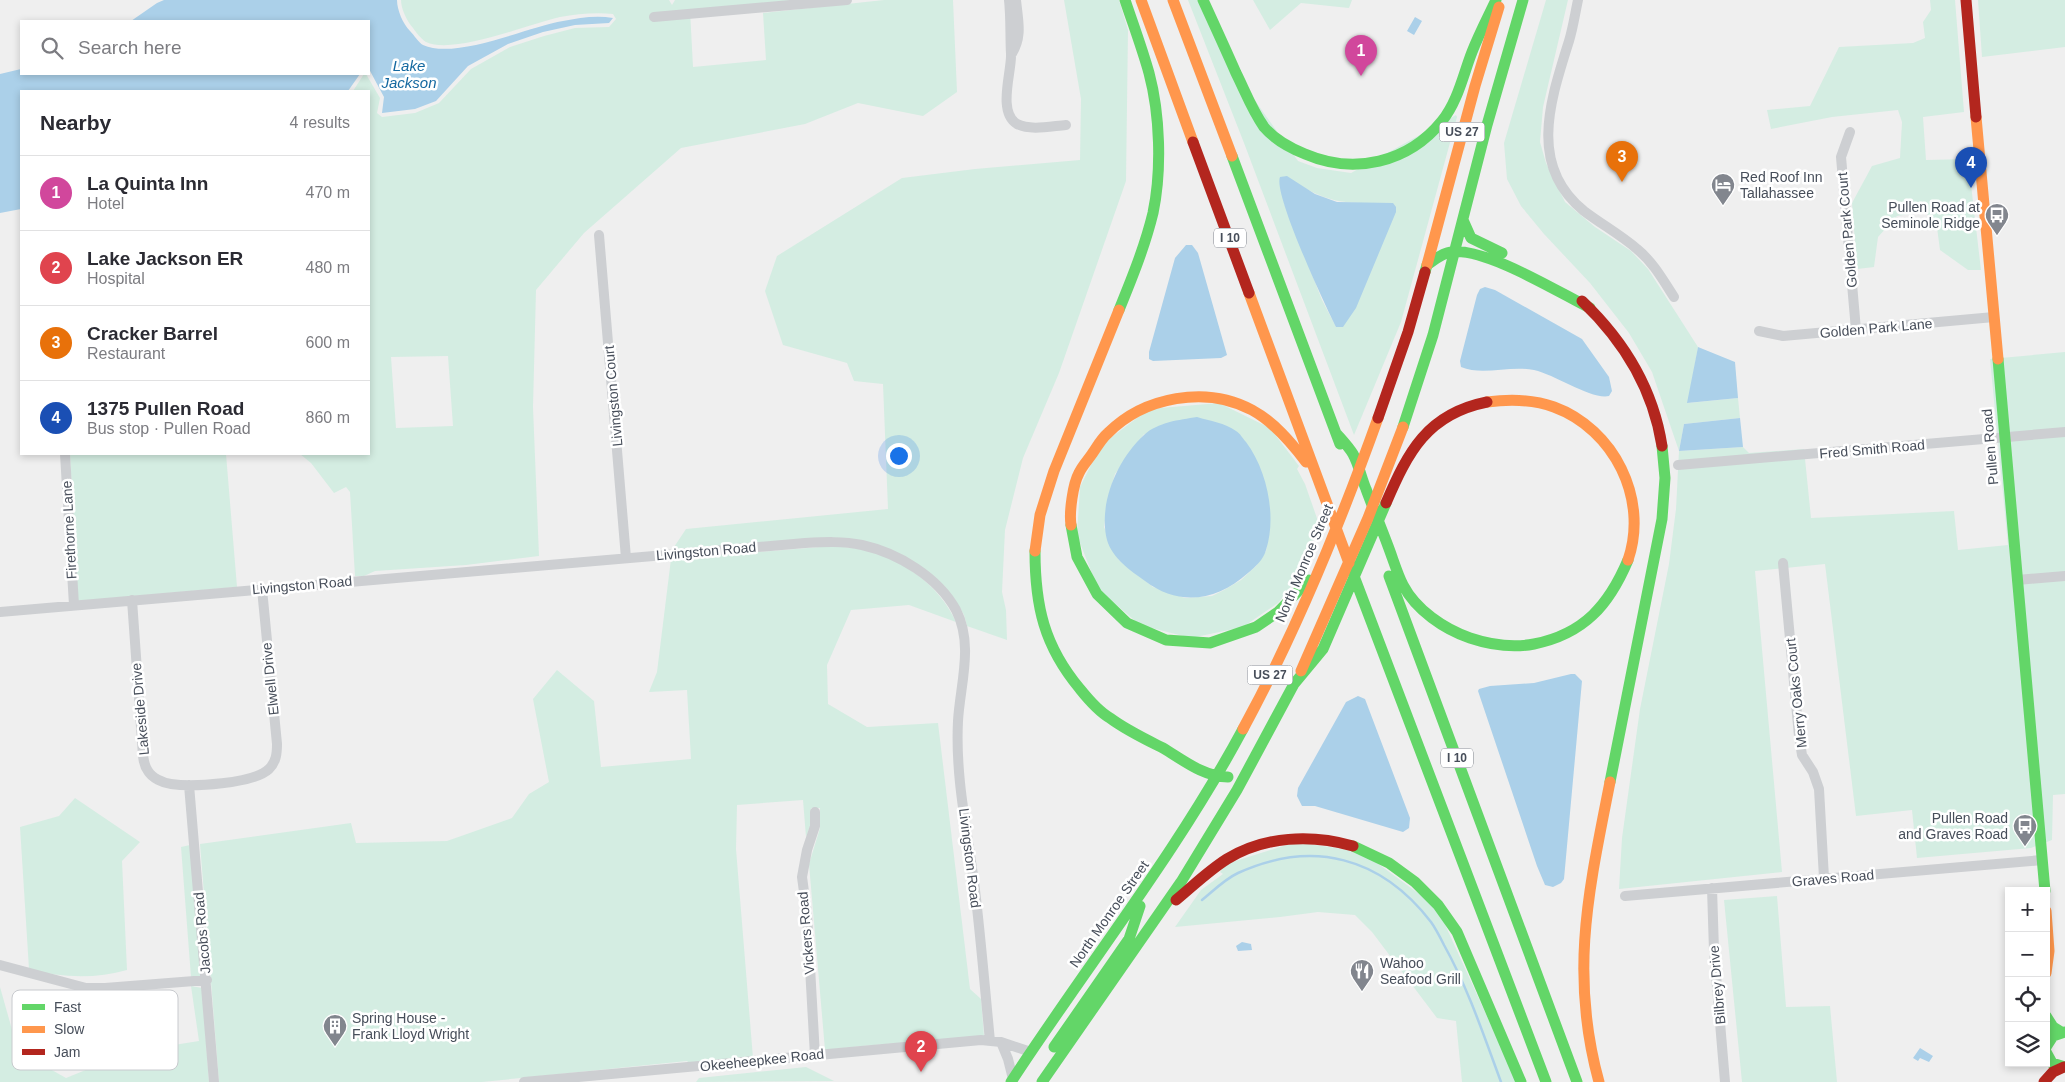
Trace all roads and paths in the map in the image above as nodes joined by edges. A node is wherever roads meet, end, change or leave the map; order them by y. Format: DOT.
graph roads {
  1 [pos="847,0"];
  2 [pos="1009,0"];
  3 [pos="1016,0"];
  4 [pos="1125,0"];
  5 [pos="1141,0"];
  6 [pos="1173,0"];
  7 [pos="1203,0"];
  8 [pos="1496,0"];
  9 [pos="1501,0"];
  10 [pos="1523,0"];
  11 [pos="1578,0"];
  12 [pos="1966,0"];
  13 [pos="654,17"];
  14 [pos="1011,55"];
  15 [pos="1066,125"];
  16 [pos="1850,132"];
  17 [pos="1462,220"];
  18 [pos="599,235"];
  19 [pos="1454,252"];
  20 [pos="1427,265"];
  21 [pos="1674,297"];
  22 [pos="1590,308"];
  23 [pos="1994,317"];
  24 [pos="1856,330"];
  25 [pos="1759,331"];
  26 [pos="2065,432"];
  27 [pos="1336,433"];
  28 [pos="2004,438"];
  29 [pos="65,455"];
  30 [pos="1678,465"];
  31 [pos="1316,476"];
  32 [pos="626,558"];
  33 [pos="1783,564"];
  34 [pos="1318,570"];
  35 [pos="2065,576"];
  36 [pos="2017,580"];
  37 [pos="262,589"];
  38 [pos="132,600"];
  39 [pos="74,605"];
  40 [pos="0,612"];
  41 [pos="1299,676"];
  42 [pos="270,768"];
  43 [pos="1244,776"];
  44 [pos="1216,777"];
  45 [pos="189,785"];
  46 [pos="816,812"];
  47 [pos="2042,860"];
  48 [pos="1824,878"];
  49 [pos="2044,887"];
  50 [pos="1712,888"];
  51 [pos="1145,889"];
  52 [pos="1625,896"];
  53 [pos="1166,909"];
  54 [pos="0,965"];
  55 [pos="207,980"];
  56 [pos="2050,1022"];
  57 [pos="2063,1032"];
  58 [pos="990,1040"];
  59 [pos="1001,1042"];
  60 [pos="2050,1042"];
  61 [pos="1031,1052"];
  62 [pos="2050,1053"];
  63 [pos="815,1056"];
  64 [pos="1053,1067"];
  65 [pos="2045,1067"];
  66 [pos="2064,1067"];
  67 [pos="1012,1080"];
  68 [pos="214,1082"];
  69 [pos="524,1082"];
  70 [pos="1025,1082"];
  71 [pos="1042,1082"];
  72 [pos="1521,1082"];
  73 [pos="1546,1082"];
  74 [pos="1577,1082"];
  75 [pos="1599,1082"];
  76 [pos="1725,1082"];
  77 [pos="2043,1082"];
  1 -- 13 [label="street"];
  2 -- 14 [label="street"];
  3 -- 14 [label="street"];
  4 -- 44 [label="main road"];
  5 -- 31 [label="main road, I 10"];
  6 -- 27 [label="main road, I 10"];
  7 -- 8 [label="main road"];
  9 -- 20 [label="main road, North Monroe Street / US 27"];
  10 -- 17 [label="main road, US 27"];
  11 -- 21 [label="street"];
  12 -- 23 [label="main road, Pullen Road"];
  14 -- 15 [label="street"];
  16 -- 24 [label="street, Golden Park Court"];
  17 -- 19 [label="main road, US 27"];
  17 -- 22 [label="main road"];
  18 -- 32 [label="street, Livingston Court"];
  19 -- 20 [label="main road"];
  19 -- 22 [label="main road"];
  19 -- 41 [label="main road, US 27"];
  20 -- 34 [label="main road, North Monroe Street / US 27"];
  22 -- 75 [label="main road"];
  23 -- 24 [label="street, Golden Park Lane"];
  23 -- 28 [label="main road, Pullen Road"];
  24 -- 25 [label="street, Golden Park Lane"];
  26 -- 28 [label="street, Fred Smith Road"];
  27 -- 41 [label="main road"];
  27 -- 74 [label="main road, I 10"];
  28 -- 30 [label="street, Fred Smith Road"];
  28 -- 36 [label="main road, Pullen Road"];
  29 -- 39 [label="street, Firethorne Lane"];
  31 -- 34 [label="main road"];
  31 -- 73 [label="main road, I 10"];
  32 -- 37 [label="street, Livingston Road"];
  32 -- 58 [label="street, Livingston Road"];
  33 -- 48 [label="street, Merry Oaks Court"];
  34 -- 44 [label="main road, North Monroe Street / US 27"];
  35 -- 36 [label="street"];
  36 -- 47 [label="main road, Pullen Road"];
  37 -- 38 [label="street, Livingston Road"];
  37 -- 42 [label="street, Elwell Drive"];
  38 -- 39 [label="street, Livingston Road"];
  38 -- 45 [label="street, Lakeside Drive"];
  39 -- 40 [label="street, Livingston Road"];
  41 -- 43 [label="main road, US 27"];
  42 -- 45 [label="street, Lakeside Drive"];
  43 -- 44 [label="main road"];
  43 -- 53 [label="main road, US 27"];
  44 -- 51 [label="main road, North Monroe Street / US 27"];
  45 -- 55 [label="street, Jacobs Road"];
  46 -- 63 [label="street, Vickers Road"];
  47 -- 48 [label="street, Graves Road"];
  47 -- 49 [label="main road, Pullen Road"];
  48 -- 50 [label="street, Graves Road"];
  50 -- 52 [label="street, Graves Road"];
  50 -- 76 [label="street, Bilbrey Drive"];
  51 -- 61 [label="main road, North Monroe Street / US 27"];
  51 -- 64 [label="main road"];
  53 -- 64 [label="main road, US 27"];
  53 -- 72 [label="main road"];
  54 -- 55 [label="street"];
  55 -- 68 [label="street, Jacobs Road"];
  56 -- 57 [label="main road"];
  57 -- 60 [label="main road"];
  58 -- 59 [label="street, Okeeheepkee Road"];
  58 -- 63 [label="street, Okeeheepkee Road"];
  59 -- 61 [label="street, Okeeheepkee Road"];
  59 -- 67 [label="street"];
  61 -- 67 [label="main road, North Monroe Street / US 27"];
  61 -- 70 [label="main road"];
  62 -- 66 [label="main road"];
  63 -- 69 [label="street, Okeeheepkee Road"];
  64 -- 71 [label="main road, US 27"];
  65 -- 77 [label="main road"];
  66 -- 77 [label="main road"];
}
